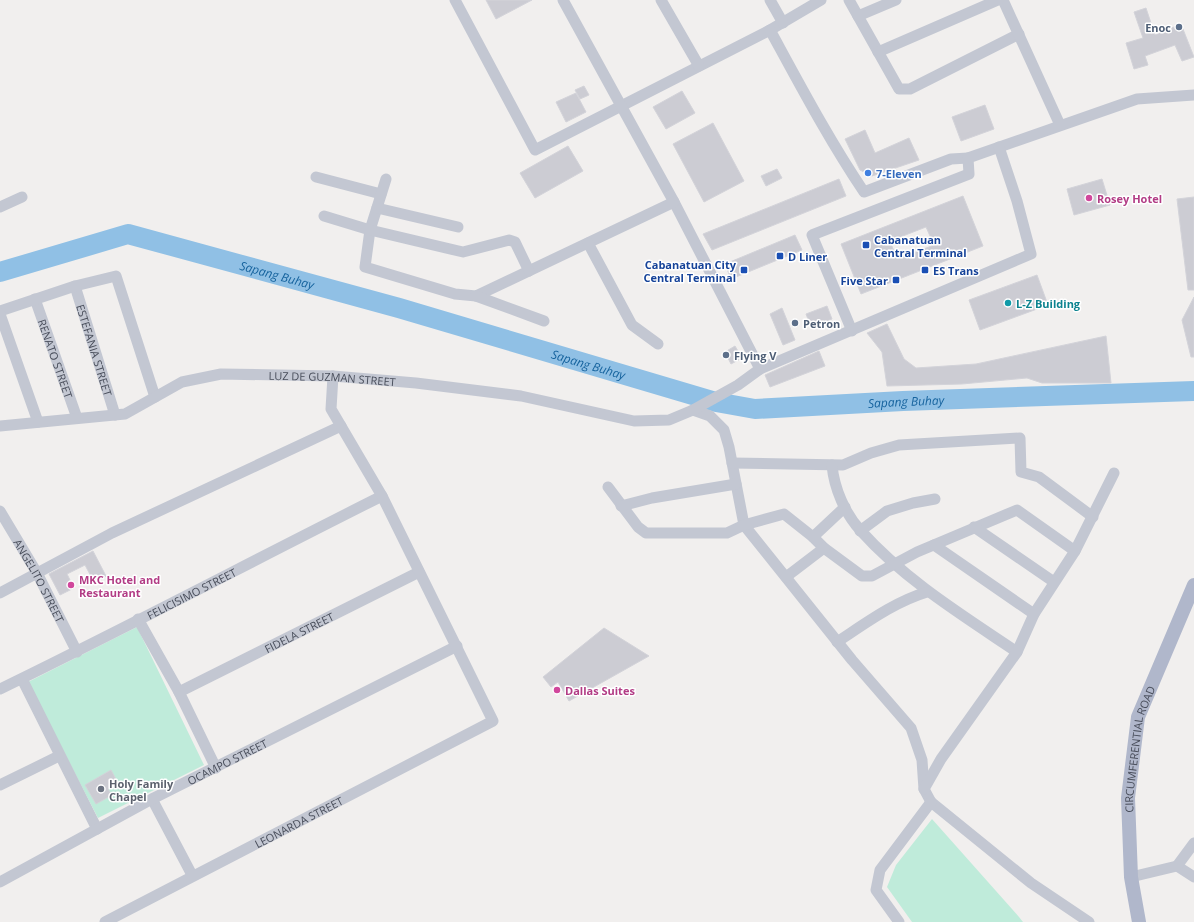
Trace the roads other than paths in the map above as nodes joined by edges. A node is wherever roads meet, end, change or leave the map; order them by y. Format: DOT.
graph roads {
  1 [pos="455,0"];
  2 [pos="563,0"];
  3 [pos="661,0"];
  4 [pos="770,0"];
  5 [pos="821,0"];
  6 [pos="849,0"];
  7 [pos="896,0"];
  8 [pos="998,0"];
  9 [pos="1003,0"];
  10 [pos="858,16"];
  11 [pos="783,23"];
  12 [pos="770,30"];
  13 [pos="1019,34"];
  14 [pos="878,52"];
  15 [pos="699,66"];
  16 [pos="1194,95"];
  17 [pos="622,107"];
  18 [pos="1060,125"];
  19 [pos="999,147"];
  20 [pos="968,158"];
  21 [pos="316,178"];
  22 [pos="386,179"];
  23 [pos="381,194"];
  24 [pos="22,198"];
  25 [pos="674,202"];
  26 [pos="0,207"];
  27 [pos="377,208"];
  28 [pos="324,216"];
  29 [pos="458,227"];
  30 [pos="370,230"];
  31 [pos="588,243"];
  32 [pos="529,271"];
  33 [pos="75,286"];
  34 [pos="476,296"];
  35 [pos="35,299"];
  36 [pos="0,313"];
  37 [pos="544,321"];
  38 [pos="852,331"];
  39 [pos="658,344"];
  40 [pos="760,369"];
  41 [pos="333,376"];
  42 [pos="155,397"];
  43 [pos="696,408"];
  44 [pos="115,415"];
  45 [pos="77,418"];
  46 [pos="38,422"];
  47 [pos="0,426"];
  48 [pos="341,426"];
  49 [pos="732,463"];
  50 [pos="832,465"];
  51 [pos="1114,473"];
  52 [pos="736,484"];
  53 [pos="608,487"];
  54 [pos="382,496"];
  55 [pos="935,499"];
  56 [pos="621,506"];
  57 [pos="845,507"];
  58 [pos="0,511"];
  59 [pos="1093,517"];
  60 [pos="744,525"];
  61 [pos="974,527"];
  62 [pos="860,531"];
  63 [pos="813,537"];
  64 [pos="934,545"];
  65 [pos="824,548"];
  66 [pos="1075,551"];
  67 [pos="896,564"];
  68 [pos="419,572"];
  69 [pos="37,573"];
  70 [pos="786,577"];
  71 [pos="1054,582"];
  72 [pos="1194,585"];
  73 [pos="927,592"];
  74 [pos="0,593"];
  75 [pos="1034,614"];
  76 [pos="138,619"];
  77 [pos="837,642"];
  78 [pos="456,646"];
  79 [pos="77,652"];
  80 [pos="1017,652"];
  81 [pos="22,678"];
  82 [pos="0,689"];
  83 [pos="179,692"];
  84 [pos="59,756"];
  85 [pos="216,768"];
  86 [pos="0,785"];
  87 [pos="924,789"];
  88 [pos="152,799"];
  89 [pos="931,802"];
  90 [pos="97,829"];
  91 [pos="1194,843"];
  92 [pos="1177,866"];
  93 [pos="192,875"];
  94 [pos="1131,877"];
  95 [pos="1194,877"];
  96 [pos="0,882"];
  97 [pos="105,922"];
  98 [pos="898,922"];
  99 [pos="1089,922"];
  100 [pos="1139,922"];
  1 -- 17 [label="street"];
  2 -- 17 [label="street"];
  3 -- 15 [label="street"];
  4 -- 11 [label="street"];
  5 -- 11 [label="street"];
  6 -- 10 [label="street"];
  7 -- 10 [label="street"];
  8 -- 14 [label="street"];
  9 -- 13 [label="street"];
  10 -- 14 [label="street"];
  11 -- 12 [label="street"];
  12 -- 15 [label="street"];
  12 -- 20 [label="street"];
  13 -- 14 [label="street"];
  13 -- 18 [label="street"];
  15 -- 17 [label="street"];
  16 -- 18 [label="street"];
  17 -- 25 [label="street"];
  18 -- 19 [label="street"];
  19 -- 20 [label="street"];
  19 -- 38 [label="street"];
  20 -- 38 [label="street"];
  21 -- 23 [label="street"];
  22 -- 23 [label="street"];
  23 -- 27 [label="street"];
  24 -- 26 [label="street"];
  25 -- 31 [label="street"];
  25 -- 40 [label="street"];
  27 -- 29 [label="street"];
  27 -- 30 [label="street"];
  28 -- 30 [label="street"];
  30 -- 32 [label="street"];
  30 -- 34 [label="street"];
  31 -- 32 [label="street"];
  31 -- 39 [label="street"];
  32 -- 34 [label="street"];
  33 -- 35 [label="street"];
  33 -- 42 [label="street"];
  33 -- 44 [label="street, ESTEFANIA STREET"];
  34 -- 37 [label="street"];
  35 -- 36 [label="street"];
  35 -- 45 [label="street, RENATO STREET"];
  36 -- 46 [label="street"];
  38 -- 40 [label="street"];
  40 -- 43 [label="street"];
  41 -- 42 [label="street, LUZ DE GUZMAN STREET"];
  41 -- 43 [label="street, LUZ DE GUZMAN STREET"];
  41 -- 48 [label="street"];
  42 -- 44 [label="street, LUZ DE GUZMAN STREET"];
  43 -- 49 [label="street"];
  44 -- 45 [label="street, LUZ DE GUZMAN STREET"];
  45 -- 46 [label="street, LUZ DE GUZMAN STREET"];
  46 -- 47 [label="street, LUZ DE GUZMAN STREET"];
  48 -- 54 [label="street"];
  48 -- 69 [label="street"];
  49 -- 50 [label="street"];
  49 -- 52 [label="street"];
  50 -- 57 [label="street"];
  50 -- 59 [label="street"];
  51 -- 59 [label="street"];
  52 -- 56 [label="street"];
  52 -- 60 [label="street"];
  53 -- 56 [label="street"];
  54 -- 68 [label="street"];
  54 -- 76 [label="street, FELICISIMO STREET"];
  55 -- 62 [label="street"];
  56 -- 60 [label="street"];
  57 -- 62 [label="street"];
  57 -- 63 [label="street"];
  58 -- 69 [label="street, ANGELITO STREET"];
  59 -- 66 [label="street"];
  60 -- 63 [label="street"];
  60 -- 70 [label="street"];
  61 -- 64 [label="street"];
  61 -- 66 [label="street"];
  61 -- 71 [label="street"];
  62 -- 67 [label="street"];
  63 -- 65 [label="street"];
  64 -- 67 [label="street"];
  64 -- 75 [label="street"];
  65 -- 67 [label="street"];
  65 -- 70 [label="street"];
  66 -- 71 [label="street"];
  67 -- 73 [label="street"];
  68 -- 78 [label="street"];
  68 -- 83 [label="street, FIDELA STREET"];
  69 -- 74 [label="street"];
  69 -- 79 [label="street, ANGELITO STREET"];
  70 -- 77 [label="street"];
  71 -- 75 [label="street"];
  72 -- 94 [label="main road, CIRCUMFERENTIAL ROAD"];
  73 -- 77 [label="street"];
  73 -- 80 [label="street"];
  75 -- 80 [label="street"];
  76 -- 79 [label="street, FELICISIMO STREET"];
  76 -- 83 [label="street"];
  77 -- 87 [label="street"];
  78 -- 85 [label="street, OCAMPO STREET"];
  78 -- 93 [label="street, LEONARDA STREET"];
  79 -- 81 [label="street, FELICISIMO STREET"];
  80 -- 87 [label="street"];
  81 -- 82 [label="street, FELICISIMO STREET"];
  81 -- 84 [label="street"];
  83 -- 85 [label="street"];
  84 -- 86 [label="street"];
  84 -- 90 [label="street"];
  85 -- 88 [label="street, OCAMPO STREET"];
  87 -- 89 [label="street"];
  88 -- 90 [label="street, OCAMPO STREET"];
  88 -- 93 [label="street"];
  89 -- 98 [label="street"];
  89 -- 99 [label="street"];
  90 -- 96 [label="street, OCAMPO STREET"];
  91 -- 92 [label="street"];
  92 -- 94 [label="street"];
  92 -- 95 [label="street"];
  93 -- 97 [label="street, LEONARDA STREET"];
  94 -- 100 [label="main road, CIRCUMFERENTIAL ROAD"];
}
